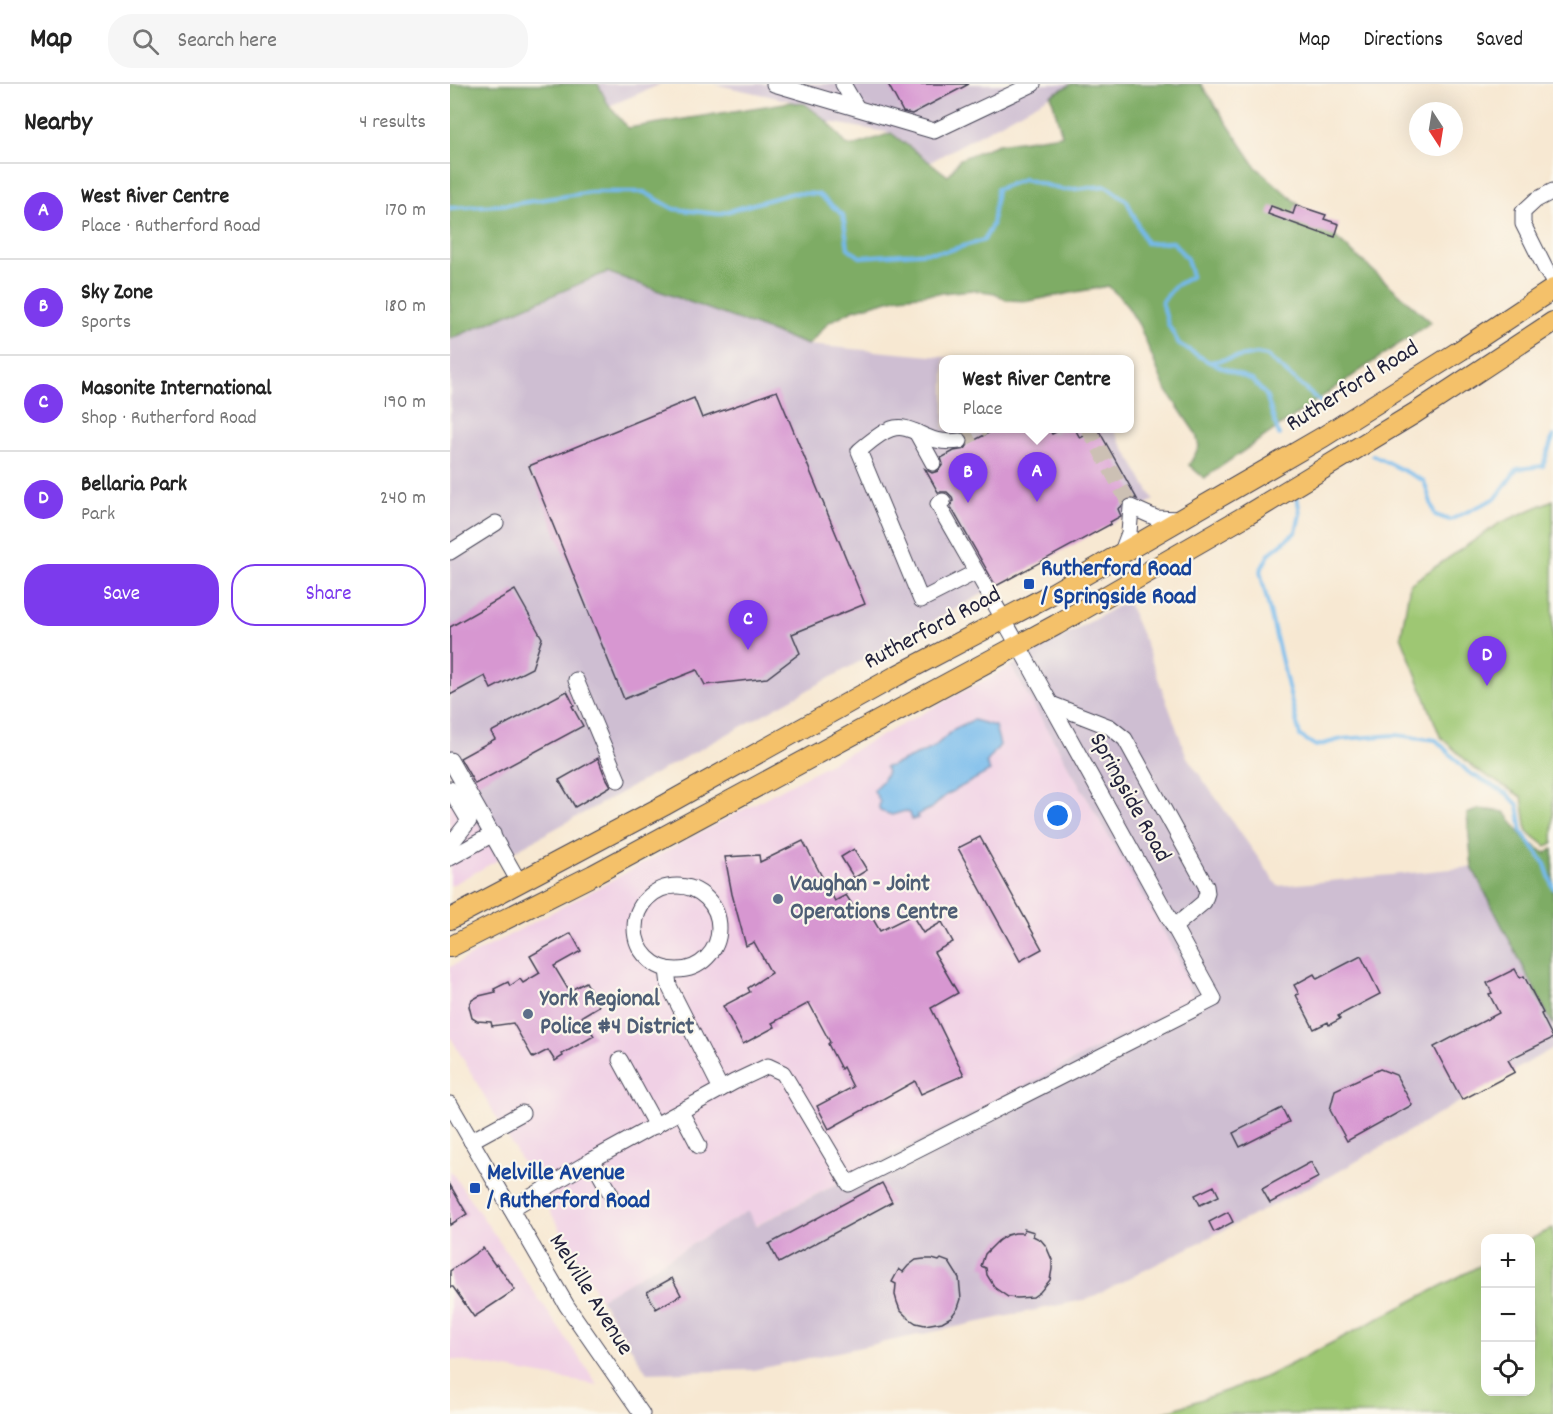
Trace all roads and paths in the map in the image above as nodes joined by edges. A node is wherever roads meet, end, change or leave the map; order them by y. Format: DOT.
graph roads {
  1 [pos="774,84"];
  2 [pos="843,84"];
  3 [pos="1033,84"];
  4 [pos="857,108"];
  5 [pos="1553,191"];
  6 [pos="1553,281"];
  7 [pos="1553,289"];
  8 [pos="1553,322"];
  9 [pos="916,432"];
  10 [pos="960,441"];
  11 [pos="933,463"];
  12 [pos="943,501"];
  13 [pos="1180,519"];
  14 [pos="496,523"];
  15 [pos="450,552"];
  16 [pos="1121,554"];
  17 [pos="976,572"];
  18 [pos="1004,620"];
  19 [pos="1018,645"];
  20 [pos="576,680"];
  21 [pos="1051,704"];
  22 [pos="450,760"];
  23 [pos="618,780"];
  24 [pos="450,789"];
  25 [pos="493,834"];
  26 [pos="450,845"];
  27 [pos="450,857"];
  28 [pos="519,882"];
  29 [pos="450,919"];
  30 [pos="1174,927"];
  31 [pos="450,947"];
  32 [pos="667,969"];
  33 [pos="620,1060"];
  34 [pos="721,1089"];
  35 [pos="450,1104"];
  36 [pos="681,1112"];
  37 [pos="522,1113"];
  38 [pos="656,1126"];
  39 [pos="471,1141"];
  40 [pos="699,1146"];
  41 [pos="592,1160"];
  42 [pos="611,1194"];
  43 [pos="511,1209"];
  44 [pos="642,1414"];
  1 -- 4 [label="street"];
  2 -- 4 [label="street"];
  3 -- 4 [label="street"];
  5 -- 6 [label="street"];
  7 -- 13 [label="main road, Rutherford Road"];
  8 -- 19 [label="main road"];
  9 -- 10 [label="street"];
  9 -- 11 [label="street"];
  9 -- 17 [label="street"];
  12 -- 17 [label="street, Springside Road"];
  13 -- 16 [label="main road, Rutherford Road"];
  13 -- 16 [label="street"];
  14 -- 15 [label="street"];
  16 -- 18 [label="main road, Rutherford Road"];
  17 -- 18 [label="street, Springside Road"];
  18 -- 19 [label="street, Springside Road"];
  18 -- 28 [label="main road, Rutherford Road"];
  19 -- 21 [label="street, Springside Road"];
  19 -- 31 [label="main road"];
  20 -- 23 [label="street"];
  21 -- 30 [label="street, Springside Road"];
  21 -- 30 [label="street"];
  22 -- 25 [label="street"];
  24 -- 26 [label="street"];
  25 -- 27 [label="street"];
  25 -- 28 [label="street"];
  28 -- 29 [label="main road, Rutherford Road"];
  30 -- 34 [label="street, Springside Road"];
  32 -- 32 [label="street"];
  32 -- 34 [label="street"];
  33 -- 38 [label="street"];
  34 -- 36 [label="street"];
  35 -- 39 [label="street, Melville Avenue"];
  36 -- 38 [label="street"];
  36 -- 40 [label="street"];
  37 -- 39 [label="street"];
  38 -- 41 [label="street"];
  39 -- 43 [label="street, Melville Avenue"];
  41 -- 42 [label="street"];
  41 -- 43 [label="street"];
  43 -- 44 [label="street, Melville Avenue"];
}
